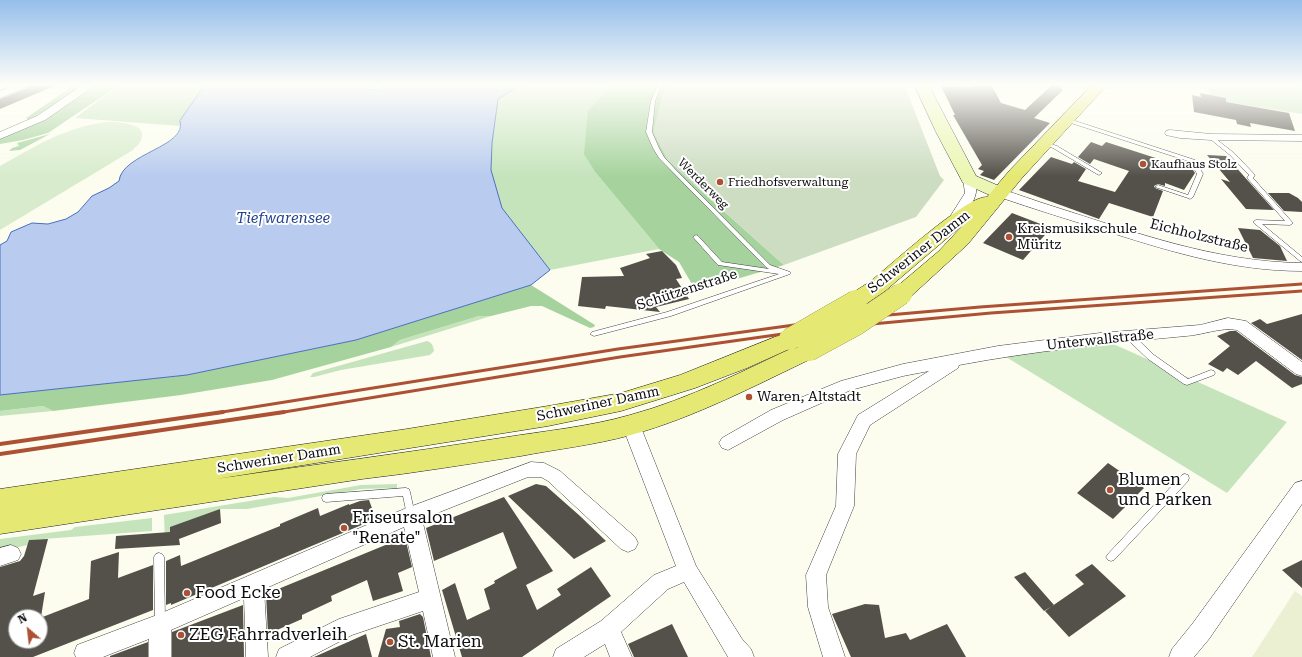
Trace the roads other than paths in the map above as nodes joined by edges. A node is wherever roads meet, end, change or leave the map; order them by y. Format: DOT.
graph roads {
  1 [pos="46,115"];
  2 [pos="651,115"];
  3 [pos="936,115"];
  4 [pos="1072,115"];
  5 [pos="1067,120"];
  6 [pos="1170,133"];
  7 [pos="0,136"];
  8 [pos="1211,137"];
  9 [pos="1302,138"];
  10 [pos="1045,144"];
  11 [pos="1099,173"];
  12 [pos="969,179"];
  13 [pos="1158,187"];
  14 [pos="1000,193"];
  15 [pos="952,223"];
  16 [pos="696,237"];
  17 [pos="1302,260"];
  18 [pos="1302,268"];
  19 [pos="788,273"];
  20 [pos="594,334"];
  21 [pos="1129,336"];
  22 [pos="958,360"];
  23 [pos="1302,370"];
  24 [pos="1211,373"];
  25 [pos="621,402"];
  26 [pos="631,425"];
  27 [pos="728,443"];
  28 [pos="1185,478"];
  29 [pos="1302,489"];
  30 [pos="326,498"];
  31 [pos="0,501"];
  32 [pos="411,515"];
  33 [pos="0,522"];
  34 [pos="628,544"];
  35 [pos="159,557"];
  36 [pos="1111,557"];
  37 [pos="688,571"];
  38 [pos="254,584"];
  39 [pos="430,598"];
  40 [pos="160,624"];
  41 [pos="609,629"];
  42 [pos="85,653"];
  43 [pos="160,657"];
  44 [pos="257,657"];
  45 [pos="287,657"];
  46 [pos="444,657"];
  47 [pos="564,657"];
  48 [pos="621,657"];
  49 [pos="743,657"];
  50 [pos="834,657"];
  51 [pos="1180,657"];
  1 -- 7 [label="street"];
  2 -- 19 [label="lane, Werderweg"];
  3 -- 12 [label="main road"];
  4 -- 5 [label="main road"];
  5 -- 10 [label="main road"];
  5 -- 13 [label="lane"];
  6 -- 8 [label="street"];
  8 -- 9 [label="street"];
  8 -- 17 [label="lane"];
  10 -- 11 [label="lane"];
  10 -- 14 [label="main road"];
  12 -- 14 [label="main road"];
  12 -- 15 [label="street"];
  14 -- 15 [label="main road, Schweriner Damm"];
  14 -- 18 [label="street, Eichholzstraße"];
  14 -- 26 [label="main road, Schweriner Damm, bridge"];
  15 -- 25 [label="main road, Schweriner Damm, bridge"];
  16 -- 19 [label="lane"];
  19 -- 20 [label="lane, Schützenstraße"];
  21 -- 22 [label="street, Unterwallstraße"];
  21 -- 23 [label="street, Unterwallstraße"];
  21 -- 24 [label="lane"];
  22 -- 27 [label="street, Unterwallstraße"];
  22 -- 50 [label="street, Unterwallstraße"];
  25 -- 26 [label="main road"];
  25 -- 31 [label="main road, Schweriner Damm"];
  26 -- 33 [label="main road, Schweriner Damm"];
  26 -- 37 [label="street"];
  28 -- 36 [label="lane"];
  29 -- 51 [label="street"];
  30 -- 32 [label="lane"];
  32 -- 34 [label="street"];
  32 -- 38 [label="street"];
  32 -- 39 [label="street"];
  35 -- 40 [label="lane"];
  37 -- 41 [label="street"];
  37 -- 49 [label="street"];
  38 -- 40 [label="street"];
  38 -- 44 [label="street"];
  39 -- 45 [label="street"];
  39 -- 46 [label="street"];
  40 -- 42 [label="street"];
  40 -- 43 [label="street"];
  41 -- 47 [label="street"];
  41 -- 48 [label="street"];
}
